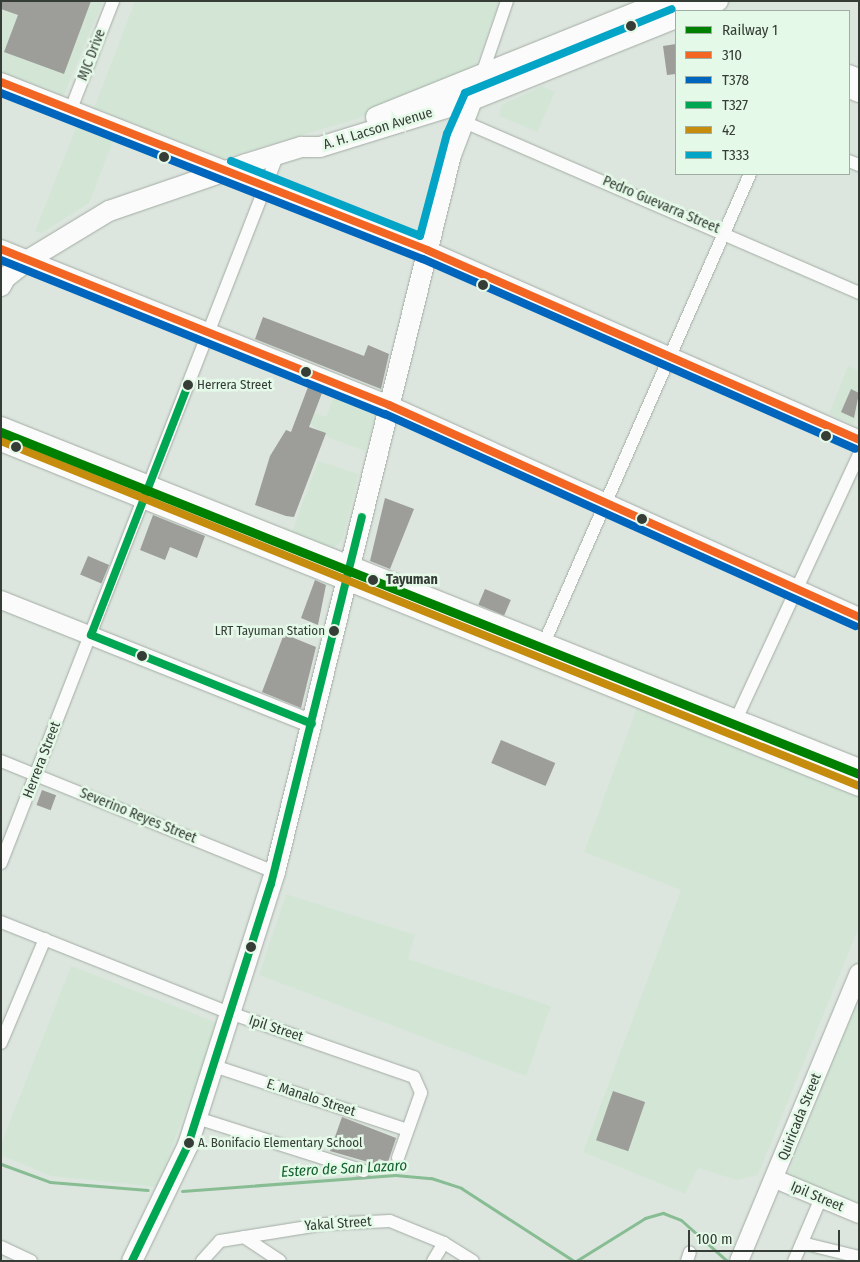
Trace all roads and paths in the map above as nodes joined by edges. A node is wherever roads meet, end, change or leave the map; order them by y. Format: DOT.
graph roads {
  1 [pos="113,1"];
  2 [pos="507,1"];
  3 [pos="664,1"];
  4 [pos="681,1"];
  5 [pos="700,7"];
  6 [pos="675,18"];
  7 [pos="480,78"];
  8 [pos="1,82"];
  9 [pos="472,100"];
  10 [pos="71,109"];
  11 [pos="462,120"];
  12 [pos="301,147"];
  13 [pos="278,154"];
  14 [pos="227,170"];
  15 [pos="750,175"];
  16 [pos="265,185"];
  17 [pos="724,233"];
  18 [pos="427,250"];
  19 [pos="15,254"];
  20 [pos="3,282"];
  21 [pos="859,293"];
  22 [pos="209,331"];
  23 [pos="669,356"];
  24 [pos="390,405"];
  25 [pos="1,426"];
  26 [pos="859,440"];
  27 [pos="1,441"];
  28 [pos="859,455"];
  29 [pos="147,492"];
  30 [pos="604,500"];
  31 [pos="349,573"];
  32 [pos="795,589"];
  33 [pos="1,600"];
  34 [pos="859,617"];
  35 [pos="91,635"];
  36 [pos="541,650"];
  37 [pos="312,724"];
  38 [pos="732,728"];
  39 [pos="1,761"];
  40 [pos="859,769"];
  41 [pos="36,775"];
  42 [pos="859,786"];
  43 [pos="1,863"];
  44 [pos="275,872"];
  45 [pos="1,922"];
  46 [pos="45,939"];
  47 [pos="859,973"];
  48 [pos="230,1013"];
  49 [pos="1,1043"];
  50 [pos="214,1066"];
  51 [pos="197,1118"];
  52 [pos="408,1130"];
  53 [pos="398,1158"];
  54 [pos="364,1171"];
  55 [pos="776,1179"];
  56 [pos="821,1198"];
  57 [pos="859,1214"];
  58 [pos="244,1237"];
  59 [pos="444,1243"];
  60 [pos="802,1243"];
  61 [pos="1,1247"];
  62 [pos="859,1258"];
  63 [pos="31,1261"];
  64 [pos="132,1261"];
  65 [pos="202,1261"];
  66 [pos="280,1261"];
  67 [pos="433,1261"];
  68 [pos="474,1261"];
  69 [pos="739,1261"];
  70 [pos="794,1261"];
  1 -- 10 [label="street, MJC Drive"];
  2 -- 7 [label="street"];
  3 -- 7 [label="main road, A. H. Lacson Avenue"];
  4 -- 5 [label="street"];
  6 -- 9 [label="main road, A. H. Lacson Avenue"];
  7 -- 12 [label="main road, A. H. Lacson Avenue"];
  8 -- 10 [label="street"];
  9 -- 11 [label="main road"];
  9 -- 12 [label="main road, A. H. Lacson Avenue"];
  10 -- 14 [label="street"];
  11 -- 17 [label="street, Pedro Guevarra Street"];
  11 -- 18 [label="main road"];
  12 -- 13 [label="main road, A. H. Lacson Avenue"];
  13 -- 14 [label="main road, A. H. Lacson Avenue"];
  13 -- 16 [label="street, Herrera Street"];
  14 -- 16 [label="street"];
  14 -- 19 [label="main road, A. H. Lacson Avenue"];
  15 -- 17 [label="street"];
  16 -- 18 [label="street"];
  16 -- 22 [label="street, Herrera Street"];
  17 -- 21 [label="street, Pedro Guevarra Street"];
  17 -- 23 [label="street"];
  18 -- 23 [label="street"];
  18 -- 24 [label="main road"];
  19 -- 20 [label="main road, A. H. Lacson Avenue"];
  19 -- 22 [label="street"];
  22 -- 24 [label="street"];
  22 -- 29 [label="street, Herrera Street"];
  23 -- 26 [label="street"];
  23 -- 30 [label="street"];
  24 -- 30 [label="street"];
  24 -- 31 [label="main road"];
  25 -- 29 [label="main road"];
  27 -- 29 [label="main road"];
  28 -- 32 [label="street"];
  29 -- 31 [label="main road"];
  29 -- 35 [label="street, Herrera Street"];
  30 -- 32 [label="street"];
  30 -- 36 [label="street"];
  31 -- 36 [label="main road"];
  31 -- 37 [label="main road"];
  32 -- 34 [label="street"];
  32 -- 38 [label="street"];
  33 -- 35 [label="street"];
  35 -- 37 [label="street"];
  35 -- 41 [label="street, Herrera Street"];
  36 -- 38 [label="main road"];
  37 -- 44 [label="main road"];
  38 -- 40 [label="main road"];
  38 -- 42 [label="main road"];
  39 -- 41 [label="street, Severino Reyes Street"];
  41 -- 43 [label="street, Herrera Street"];
  41 -- 44 [label="street, Severino Reyes Street"];
  44 -- 48 [label="main road"];
  45 -- 46 [label="street, Ipil Street"];
  46 -- 48 [label="street, Ipil Street"];
  46 -- 49 [label="street"];
  47 -- 55 [label="street, Quiricada Street"];
  48 -- 50 [label="main road"];
  48 -- 52 [label="street, Ipil Street"];
  50 -- 51 [label="main road"];
  50 -- 52 [label="street, E. Manalo Street"];
  51 -- 54 [label="street"];
  51 -- 64 [label="main road"];
  52 -- 53 [label="street, Ipil Street"];
  55 -- 56 [label="street, Ipil Street"];
  55 -- 69 [label="street, Quiricada Street"];
  56 -- 57 [label="street, Ipil Street"];
  56 -- 60 [label="street"];
  58 -- 59 [label="street, Yakal Street"];
  58 -- 65 [label="street, Yakal Street"];
  58 -- 66 [label="street"];
  59 -- 67 [label="street"];
  59 -- 68 [label="street, Yakal Street"];
  60 -- 62 [label="street"];
  60 -- 70 [label="street"];
  61 -- 63 [label="street"];
}
